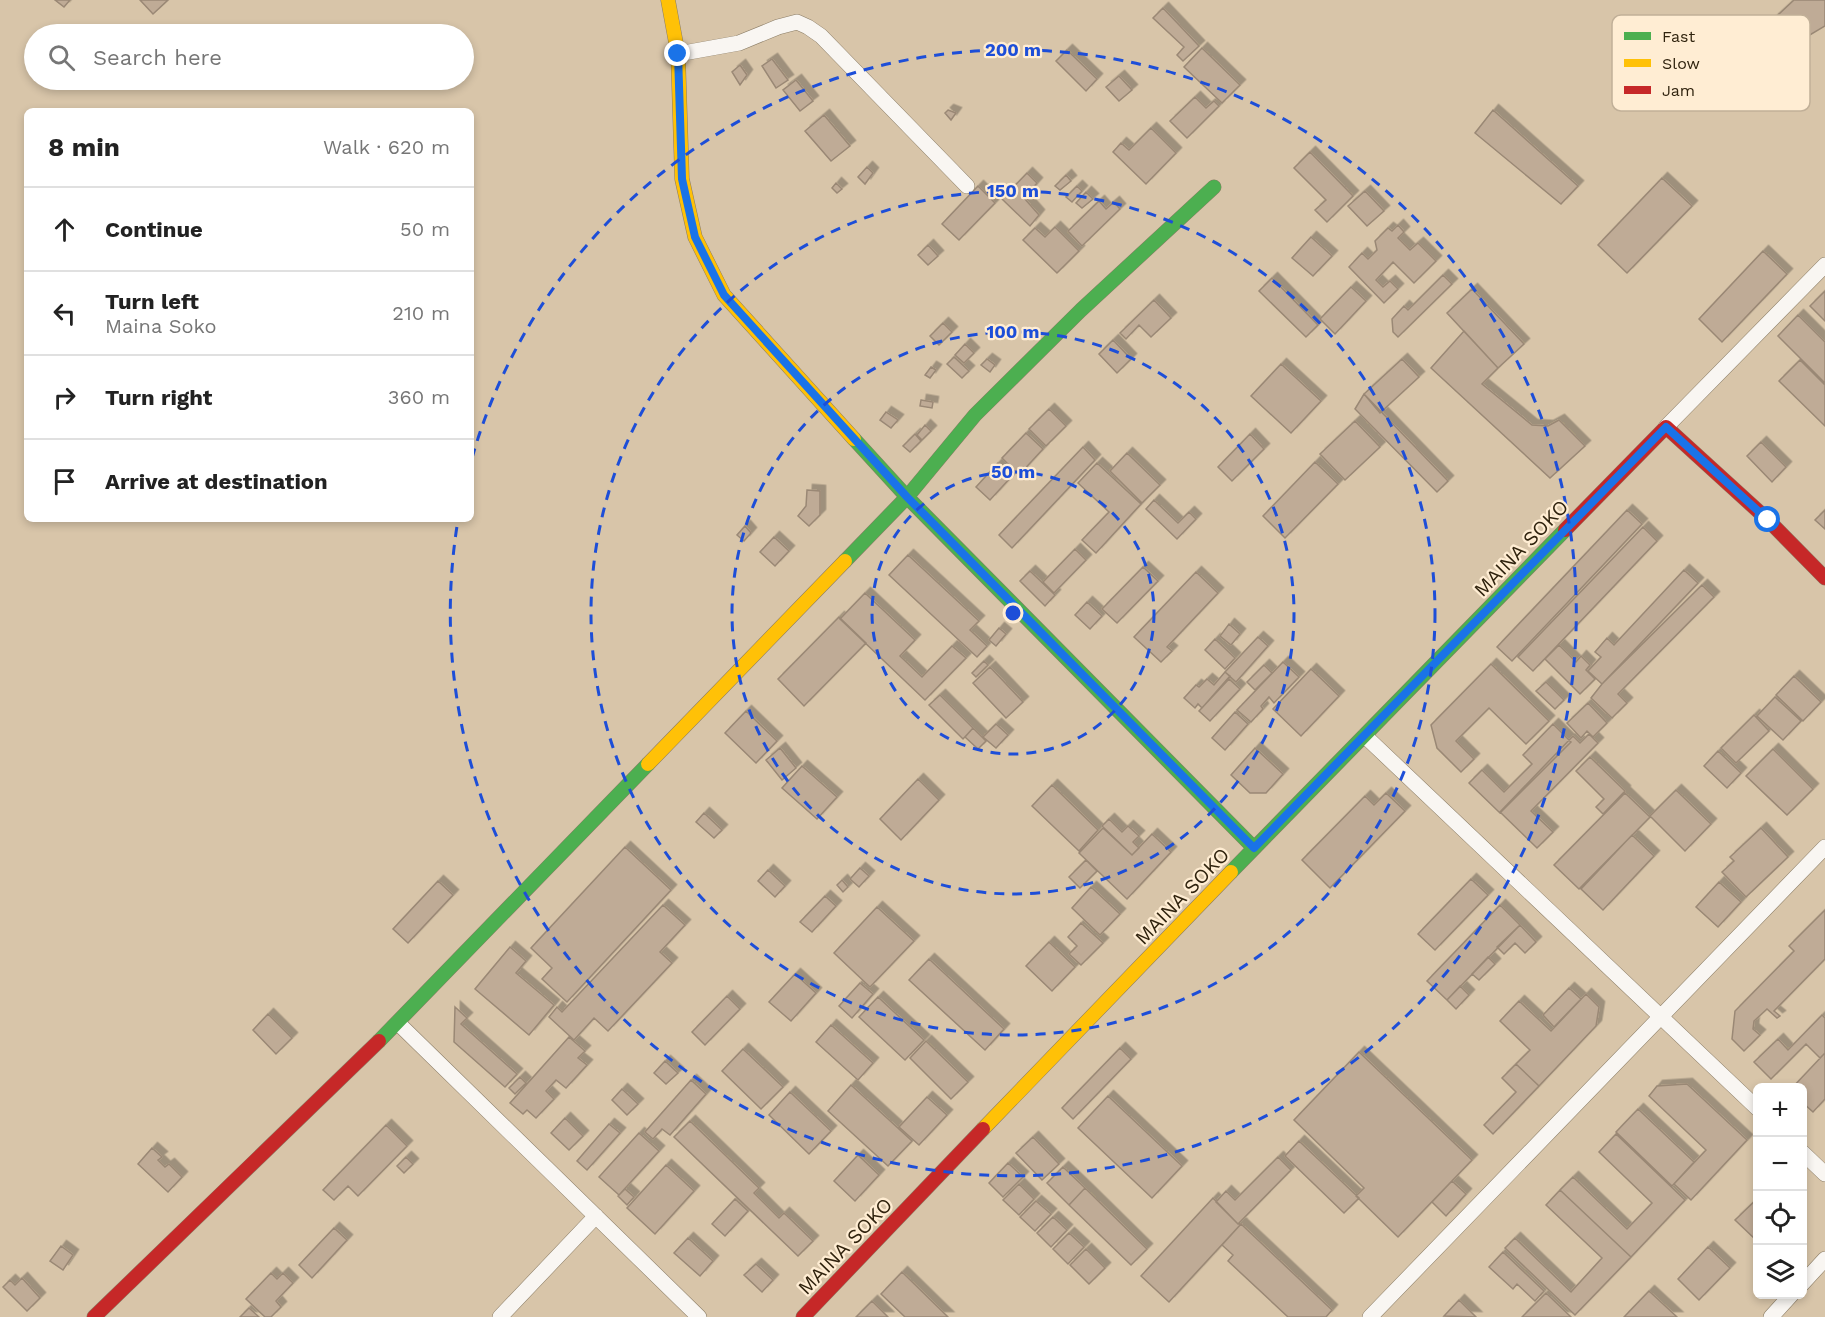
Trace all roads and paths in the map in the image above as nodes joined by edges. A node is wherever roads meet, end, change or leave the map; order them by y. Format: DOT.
graph roads {
  1 [pos="668,0"];
  2 [pos="678,54"];
  3 [pos="967,186"];
  4 [pos="1214,187"];
  5 [pos="1825,265"];
  6 [pos="1666,427"];
  7 [pos="907,497"];
  8 [pos="1825,578"];
  9 [pos="1365,736"];
  10 [pos="1825,847"];
  11 [pos="1254,848"];
  12 [pos="1660,1017"];
  13 [pos="398,1023"];
  14 [pos="1753,1104"];
  15 [pos="1807,1156"];
  16 [pos="1825,1174"];
  17 [pos="596,1216"];
  18 [pos="1825,1259"];
  19 [pos="1807,1279"];
  20 [pos="1787,1299"];
  21 [pos="94,1317"];
  22 [pos="500,1317"];
  23 [pos="699,1317"];
  24 [pos="803,1317"];
  25 [pos="1370,1317"];
  26 [pos="1771,1317"];
  1 -- 2 [label="street"];
  2 -- 3 [label="street"];
  2 -- 7 [label="street"];
  4 -- 7 [label="street"];
  5 -- 6 [label="street"];
  6 -- 8 [label="street"];
  6 -- 9 [label="street, MAINA SOKO"];
  7 -- 11 [label="street"];
  7 -- 13 [label="street"];
  9 -- 11 [label="street, MAINA SOKO"];
  9 -- 12 [label="street"];
  10 -- 12 [label="street"];
  11 -- 24 [label="street, MAINA SOKO"];
  12 -- 14 [label="street"];
  12 -- 25 [label="street"];
  13 -- 17 [label="street"];
  13 -- 21 [label="street"];
  15 -- 16 [label="street"];
  17 -- 22 [label="street"];
  17 -- 23 [label="street"];
  18 -- 19 [label="street"];
  20 -- 26 [label="street"];
}
